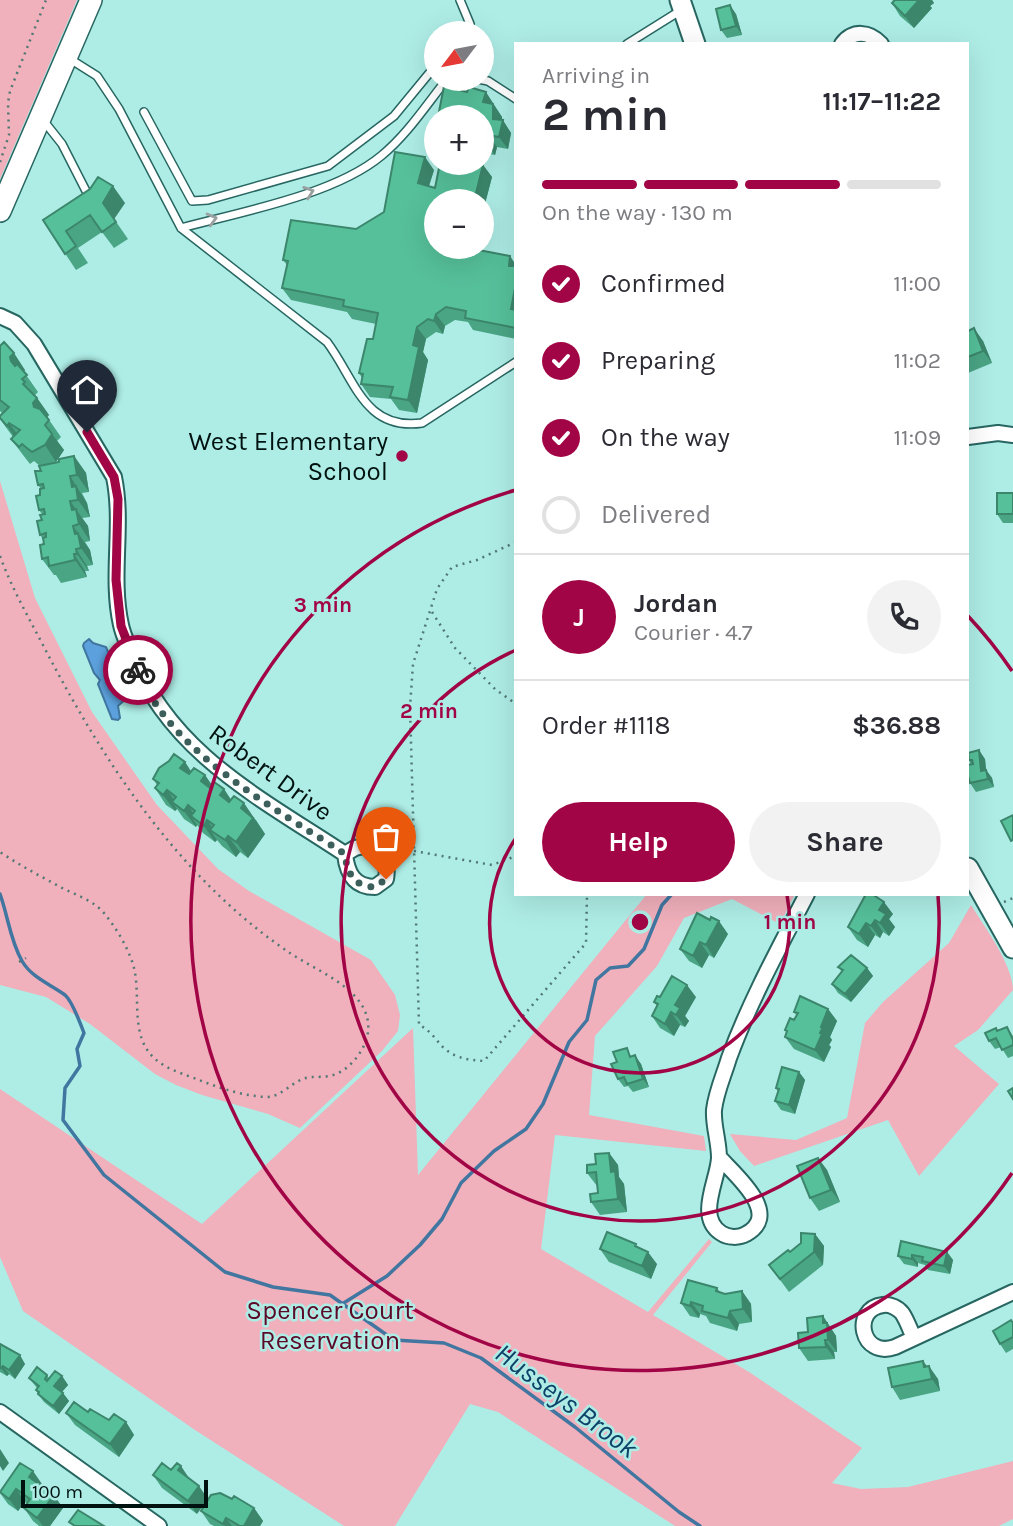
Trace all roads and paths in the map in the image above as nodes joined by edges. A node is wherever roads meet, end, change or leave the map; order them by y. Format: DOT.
graph roads {
  1 [pos="46,0"];
  2 [pos="91,0"];
  3 [pos="460,0"];
  4 [pos="682,4"];
  5 [pos="469,21"];
  6 [pos="630,42"];
  7 [pos="694,42"];
  8 [pos="844,42"];
  9 [pos="879,42"];
  10 [pos="66,56"];
  11 [pos="424,80"];
  12 [pos="494,85"];
  13 [pos="437,91"];
  14 [pos="514,98"];
  15 [pos="144,112"];
  16 [pos="41,117"];
  17 [pos="0,162"];
  18 [pos="86,191"];
  19 [pos="0,211"];
  20 [pos="181,228"];
  21 [pos="0,316"];
  22 [pos="514,363"];
  23 [pos="1013,435"];
  24 [pos="969,438"];
  25 [pos="514,543"];
  26 [pos="0,556"];
  27 [pos="430,610"];
  28 [pos="514,703"];
  29 [pos="414,850"];
  30 [pos="0,852"];
  31 [pos="345,854"];
  32 [pos="514,857"];
  33 [pos="969,870"];
  34 [pos="587,896"];
  35 [pos="806,896"];
  36 [pos="1013,948"];
  37 [pos="26,958"];
  38 [pos="19,962"];
  39 [pos="719,1157"];
  40 [pos="1013,1292"];
  41 [pos="914,1338"];
  42 [pos="0,1412"];
  43 [pos="159,1526"];
  1 -- 17 [label="path"];
  2 -- 10 [label="main road"];
  3 -- 5 [label="lane"];
  4 -- 6 [label="lane"];
  4 -- 7 [label="street"];
  8 -- 9 [label="street"];
  10 -- 16 [label="main road"];
  10 -- 20 [label="lane"];
  11 -- 15 [label="lane"];
  12 -- 14 [label="lane"];
  20 -- 13 [label="lane, one-way"];
  16 -- 18 [label="lane"];
  16 -- 19 [label="main road"];
  20 -- 22 [label="lane"];
  21 -- 31 [label="street, Robert Drive"];
  23 -- 24 [label="street"];
  25 -- 27 [label="path"];
  26 -- 30 [label="path"];
  27 -- 28 [label="path"];
  27 -- 29 [label="path"];
  29 -- 32 [label="path"];
  29 -- 34 [label="path"];
  33 -- 36 [label="street"];
  35 -- 39 [label="street"];
  37 -- 38 [label="path"];
  39 -- 39 [label="street"];
  40 -- 41 [label="street"];
  42 -- 43 [label="street"];
}
